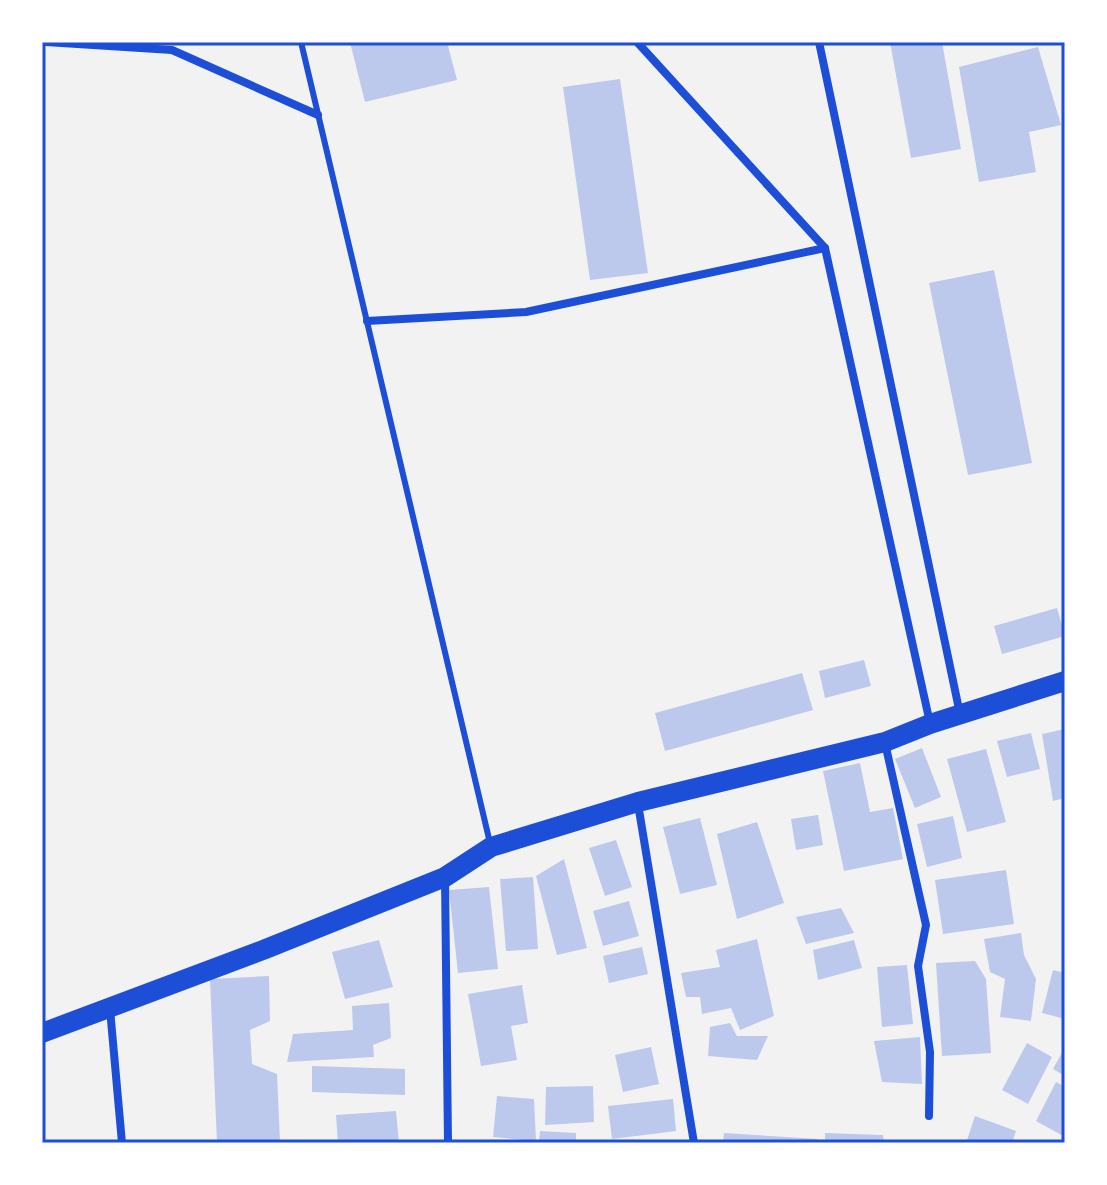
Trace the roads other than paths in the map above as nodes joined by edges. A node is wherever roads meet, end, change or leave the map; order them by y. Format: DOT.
graph roads {
  1 [pos="46,42"];
  2 [pos="301,42"];
  3 [pos="637,42"];
  4 [pos="819,42"];
  5 [pos="318,115"];
  6 [pos="825,248"];
  7 [pos="367,321"];
  8 [pos="1065,681"];
  9 [pos="960,714"];
  10 [pos="930,724"];
  11 [pos="885,742"];
  12 [pos="638,802"];
  13 [pos="491,847"];
  14 [pos="445,877"];
  15 [pos="110,1008"];
  16 [pos="42,1033"];
  17 [pos="929,1116"];
  18 [pos="122,1143"];
  19 [pos="448,1143"];
  20 [pos="694,1143"];
  1 -- 5 [label="street"];
  2 -- 5 [label="lane"];
  3 -- 6 [label="street"];
  4 -- 9 [label="street"];
  5 -- 7 [label="lane"];
  6 -- 7 [label="street"];
  6 -- 10 [label="street"];
  7 -- 13 [label="lane"];
  8 -- 9 [label="main road"];
  9 -- 10 [label="main road"];
  10 -- 11 [label="main road"];
  11 -- 12 [label="main road"];
  11 -- 17 [label="street"];
  12 -- 13 [label="main road"];
  12 -- 20 [label="street"];
  13 -- 14 [label="main road"];
  14 -- 15 [label="main road"];
  14 -- 19 [label="street"];
  15 -- 16 [label="main road"];
  15 -- 18 [label="street"];
}
